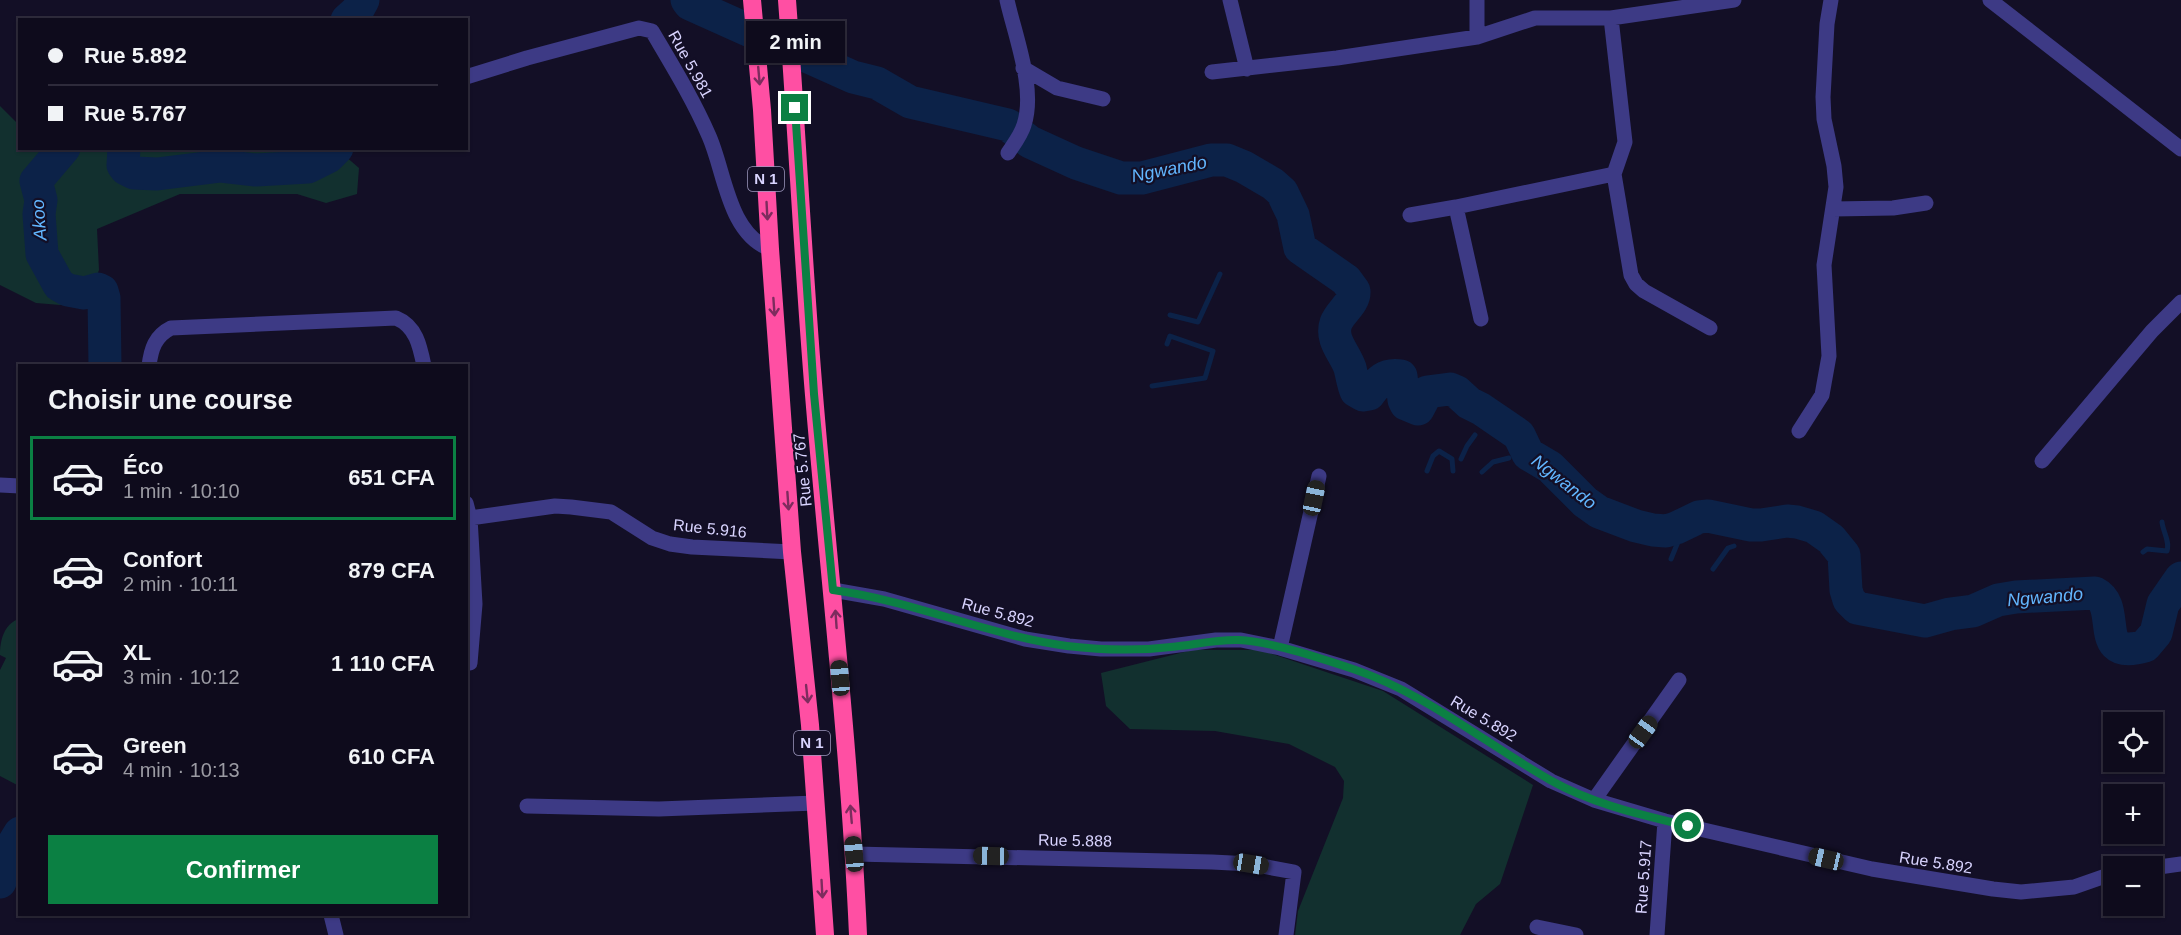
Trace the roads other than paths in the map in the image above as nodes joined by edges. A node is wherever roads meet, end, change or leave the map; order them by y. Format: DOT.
graph roads {
  1 [pos="752,0"];
  2 [pos="787,0"];
  3 [pos="1007,0"];
  4 [pos="1230,0"];
  5 [pos="1477,0"];
  6 [pos="1734,0"];
  7 [pos="1831,0"];
  8 [pos="1990,0"];
  9 [pos="1691,3"];
  10 [pos="1611,18"];
  11 [pos="1477,37"];
  12 [pos="1023,68"];
  13 [pos="1247,69"];
  14 [pos="1212,72"];
  15 [pos="468,76"];
  16 [pos="1103,99"];
  17 [pos="2181,149"];
  18 [pos="1008,153"];
  19 [pos="1614,174"];
  20 [pos="1926,202"];
  21 [pos="1456,207"];
  22 [pos="1833,209"];
  23 [pos="1410,215"];
  24 [pos="770,249"];
  25 [pos="2181,302"];
  26 [pos="1481,319"];
  27 [pos="1710,328"];
  28 [pos="148,364"];
  29 [pos="423,364"];
  30 [pos="1799,431"];
  31 [pos="2042,461"];
  32 [pos="1318,476"];
  33 [pos="0,485"];
  34 [pos="18,486"];
  35 [pos="468,510"];
  36 [pos="470,518"];
  37 [pos="792,552"];
  38 [pos="833,590"];
  39 [pos="1280,648"];
  40 [pos="470,663"];
  41 [pos="1679,680"];
  42 [pos="1594,800"];
  43 [pos="816,803"];
  44 [pos="527,807"];
  45 [pos="1665,821"];
  46 [pos="854,854"];
  47 [pos="2181,864"];
  48 [pos="2163,866"];
  49 [pos="2103,876"];
  50 [pos="331,916"];
  51 [pos="1537,927"];
  52 [pos="336,935"];
  53 [pos="825,935"];
  54 [pos="858,935"];
  55 [pos="1286,935"];
  56 [pos="1576,935"];
  57 [pos="1657,935"];
  1 -- 24 [label="highway, N 1, one-way"];
  2 -- 38 [label="highway, Rue 5.767"];
  3 -- 12 [label="street"];
  4 -- 13 [label="street"];
  5 -- 11 [label="street"];
  6 -- 9 [label="street"];
  7 -- 22 [label="street"];
  8 -- 17 [label="street"];
  9 -- 10 [label="street"];
  10 -- 11 [label="street"];
  10 -- 19 [label="street"];
  11 -- 13 [label="street"];
  12 -- 16 [label="street"];
  12 -- 18 [label="street"];
  13 -- 14 [label="street"];
  15 -- 24 [label="street, Rue 5.981"];
  19 -- 21 [label="street"];
  19 -- 27 [label="street"];
  20 -- 22 [label="street"];
  21 -- 23 [label="street"];
  21 -- 26 [label="street"];
  22 -- 30 [label="street"];
  24 -- 37 [label="highway, N 1, one-way"];
  25 -- 31 [label="street"];
  28 -- 29 [label="street"];
  32 -- 39 [label="street"];
  33 -- 34 [label="street"];
  35 -- 36 [label="street"];
  36 -- 37 [label="street, Rue 5.916"];
  36 -- 40 [label="street"];
  37 -- 43 [label="highway, N 1, one-way"];
  38 -- 39 [label="street, Rue 5.892"];
  46 -- 38 [label="highway, Rue 5.767, one-way"];
  39 -- 42 [label="street, Rue 5.892"];
  41 -- 42 [label="street"];
  42 -- 45 [label="street, Rue 5.892"];
  43 -- 44 [label="street"];
  43 -- 53 [label="highway, N 1, one-way"];
  45 -- 49 [label="street, Rue 5.892"];
  45 -- 57 [label="street, Rue 5.917"];
  46 -- 54 [label="highway, Rue 5.767"];
  46 -- 55 [label="street, Rue 5.888"];
  47 -- 48 [label="street"];
  50 -- 52 [label="street"];
  51 -- 56 [label="street"];
}
